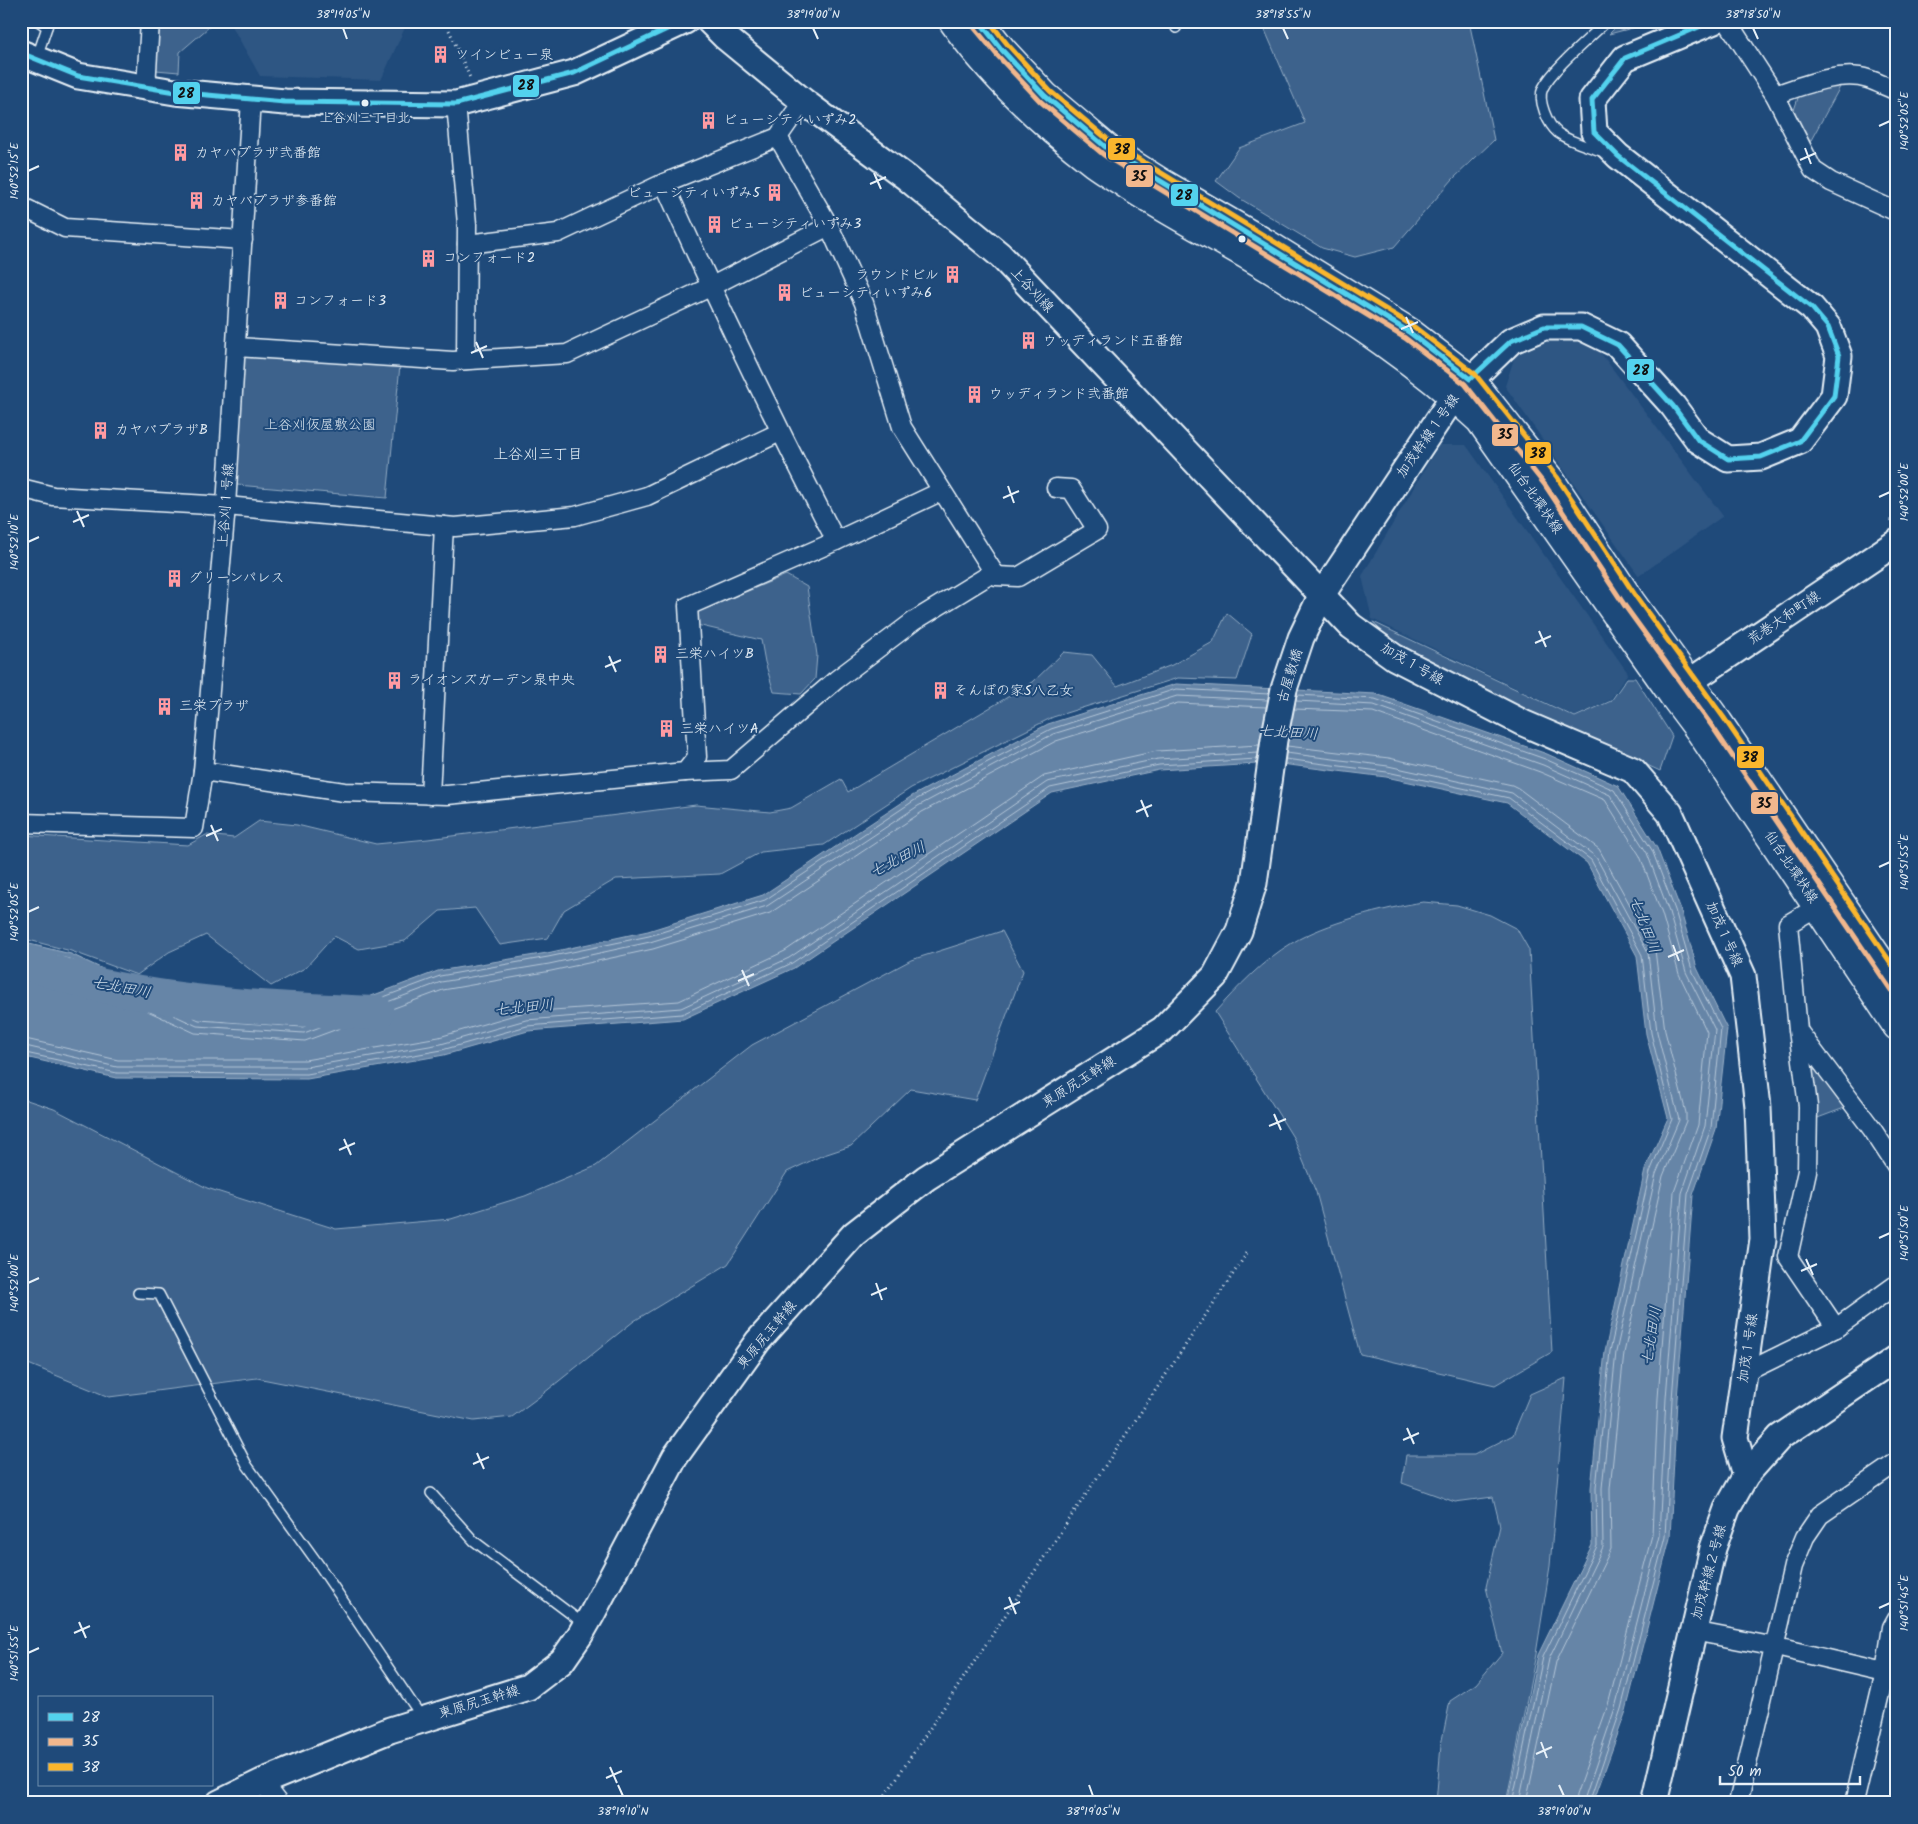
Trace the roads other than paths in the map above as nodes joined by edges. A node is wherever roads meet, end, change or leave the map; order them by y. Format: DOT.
graph roads {
  1 [pos="38,21"];
  2 [pos="150,21"];
  3 [pos="685,21"];
  4 [pos="709,21"];
  5 [pos="953,21"];
  6 [pos="979,21"];
  7 [pos="1607,21"];
  8 [pos="1714,21"];
  9 [pos="1727,21"];
  10 [pos="48,24"];
  11 [pos="27,60"];
  12 [pos="146,87"];
  13 [pos="1897,91"];
  14 [pos="1775,95"];
  15 [pos="251,99"];
  16 [pos="804,101"];
  17 [pos="456,104"];
  18 [pos="778,137"];
  19 [pos="1618,156"];
  20 [pos="664,183"];
  21 [pos="21,206"];
  22 [pos="1897,212"];
  23 [pos="829,226"];
  24 [pos="243,240"];
  25 [pos="467,244"];
  26 [pos="710,287"];
  27 [pos="237,347"];
  28 [pos="466,360"];
  29 [pos="1462,387"];
  30 [pos="780,432"];
  31 [pos="21,488"];
  32 [pos="1056,488"];
  33 [pos="942,491"];
  34 [pos="226,506"];
  35 [pos="444,526"];
  36 [pos="836,540"];
  37 [pos="1897,542"];
  38 [pos="994,572"];
  39 [pos="1321,596"];
  40 [pos="1302,638"];
  41 [pos="1681,689"];
  42 [pos="203,771"];
  43 [pos="685,772"];
  44 [pos="430,795"];
  45 [pos="1266,804"];
  46 [pos="21,823"];
  47 [pos="1817,907"];
  48 [pos="1897,986"];
  49 [pos="1897,1026"];
  50 [pos="1798,1030"];
  51 [pos="1897,1167"];
  52 [pos="1897,1284"];
  53 [pos="138,1293"];
  54 [pos="1836,1328"];
  55 [pos="1897,1358"];
  56 [pos="1744,1373"];
  57 [pos="1897,1462"];
  58 [pos="1746,1474"];
  59 [pos="431,1493"];
  60 [pos="1897,1618"];
  61 [pos="586,1626"];
  62 [pos="1693,1630"];
  63 [pos="1776,1647"];
  64 [pos="1891,1674"];
  65 [pos="424,1719"];
  66 [pos="262,1782"];
  67 [pos="218,1803"];
  68 [pos="278,1803"];
  69 [pos="1654,1803"];
  70 [pos="1738,1803"];
  71 [pos="1854,1803"];
  1 -- 10 [label="lane"];
  2 -- 12 [label="street"];
  3 -- 17 [label="street"];
  4 -- 16 [label="street, 上谷刈線"];
  5 -- 29 [label="main road, 仙台北環状線"];
  6 -- 29 [label="main road, 仙台北環状線"];
  7 -- 19 [label="lane"];
  8 -- 19 [label="street, 加茂幹線１号線"];
  9 -- 14 [label="street"];
  10 -- 11 [label="lane"];
  11 -- 12 [label="street"];
  12 -- 15 [label="street"];
  13 -- 14 [label="street"];
  14 -- 22 [label="street"];
  15 -- 17 [label="street"];
  15 -- 24 [label="street, 上谷刈１号線"];
  16 -- 18 [label="street"];
  16 -- 39 [label="street, 上谷刈線"];
  17 -- 25 [label="street"];
  18 -- 20 [label="street"];
  18 -- 23 [label="street"];
  19 -- 29 [label="street, 加茂幹線１号線"];
  20 -- 25 [label="street"];
  20 -- 26 [label="street"];
  21 -- 24 [label="street"];
  23 -- 26 [label="street"];
  23 -- 33 [label="street"];
  24 -- 27 [label="street, 上谷刈１号線"];
  25 -- 28 [label="street"];
  26 -- 28 [label="street"];
  26 -- 30 [label="street"];
  27 -- 28 [label="street"];
  27 -- 34 [label="street, 上谷刈１号線"];
  29 -- 39 [label="street, 加茂幹線１号線"];
  29 -- 41 [label="main road, 仙台北環状線"];
  30 -- 35 [label="street"];
  30 -- 36 [label="street"];
  31 -- 34 [label="street"];
  32 -- 38 [label="street"];
  33 -- 36 [label="street"];
  33 -- 38 [label="street"];
  34 -- 35 [label="street"];
  34 -- 42 [label="street, 上谷刈１号線"];
  35 -- 44 [label="street"];
  36 -- 43 [label="street"];
  37 -- 41 [label="street, 荒巻大和町線"];
  38 -- 43 [label="street"];
  39 -- 40 [label="street, 加茂幹線１号線"];
  39 -- 56 [label="street, 加茂１号線"];
  40 -- 45 [label="street, 古屋敷橋"];
  41 -- 47 [label="main road, 仙台北環状線"];
  41 -- 48 [label="main road, 仙台北環状線"];
  42 -- 44 [label="street"];
  42 -- 46 [label="street, 上谷刈１号線"];
  43 -- 44 [label="street"];
  45 -- 61 [label="street, 東原尻玉幹線"];
  47 -- 49 [label="main road, 仙台北環状線"];
  47 -- 50 [label="street"];
  50 -- 51 [label="street"];
  50 -- 54 [label="street"];
  52 -- 54 [label="street"];
  53 -- 65 [label="lane"];
  54 -- 56 [label="street"];
  55 -- 58 [label="street, 加茂幹線２号線"];
  56 -- 58 [label="street, 加茂１号線"];
  57 -- 63 [label="street"];
  58 -- 62 [label="street, 加茂幹線２号線"];
  59 -- 61 [label="lane"];
  60 -- 64 [label="street"];
  61 -- 65 [label="street, 東原尻玉幹線"];
  62 -- 63 [label="street"];
  62 -- 69 [label="street, 加茂幹線２号線"];
  63 -- 64 [label="street"];
  63 -- 70 [label="street"];
  64 -- 71 [label="street"];
  65 -- 66 [label="street, 東原尻玉幹線"];
  66 -- 67 [label="street, 東原尻玉幹線"];
  66 -- 68 [label="street"];
}
